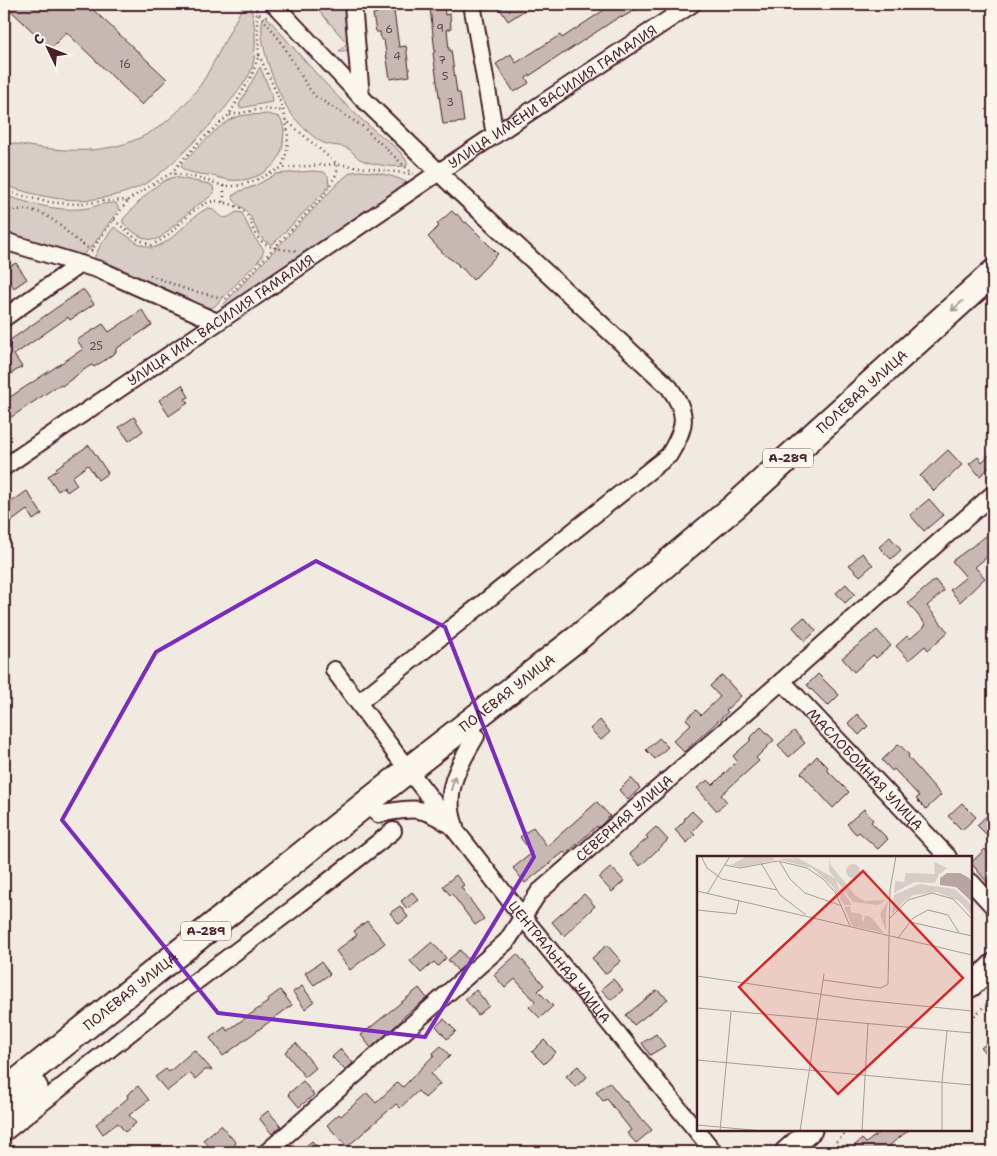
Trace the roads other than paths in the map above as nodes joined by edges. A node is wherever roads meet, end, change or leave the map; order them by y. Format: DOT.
graph roads {
  1 [pos="274,4"];
  2 [pos="353,4"];
  3 [pos="472,4"];
  4 [pos="692,4"];
  5 [pos="362,97"];
  6 [pos="495,135"];
  7 [pos="439,172"];
  8 [pos="4,241"];
  9 [pos="80,264"];
  10 [pos="993,273"];
  11 [pos="993,296"];
  12 [pos="4,318"];
  13 [pos="212,320"];
  14 [pos="4,467"];
  15 [pos="993,494"];
  16 [pos="334,670"];
  17 [pos="782,681"];
  18 [pos="359,702"];
  19 [pos="476,736"];
  20 [pos="413,776"];
  21 [pos="386,822"];
  22 [pos="456,830"];
  23 [pos="947,856"];
  24 [pos="972,883"];
  25 [pos="993,906"];
  26 [pos="522,916"];
  27 [pos="993,966"];
  28 [pos="972,985"];
  29 [pos="4,1092"];
  30 [pos="4,1113"];
  31 [pos="810,1131"];
  32 [pos="4,1133"];
  33 [pos="267,1152"];
  34 [pos="714,1152"];
  35 [pos="786,1152"];
  1 -- 5 [label="street"];
  2 -- 5 [label="street"];
  3 -- 6 [label="street"];
  4 -- 6 [label="street, УЛИЦА ИМЕНИ ВАСИЛИЯ ГАМАЛИЯ"];
  5 -- 7 [label="street"];
  6 -- 7 [label="street, УЛИЦА ИМЕНИ ВАСИЛИЯ ГАМАЛИЯ"];
  7 -- 13 [label="street, УЛИЦА ИМ. ВАСИЛИЯ ГАМАЛИЯ"];
  7 -- 18 [label="street"];
  8 -- 9 [label="street"];
  9 -- 12 [label="street"];
  9 -- 13 [label="street"];
  10 -- 20 [label="highway, ПОЛЕВАЯ УЛИЦА / А-289, one-way"];
  11 -- 19 [label="highway, ПОЛЕВАЯ УЛИЦА / А-289"];
  13 -- 14 [label="street, УЛИЦА ИМ. ВАСИЛИЯ ГАМАЛИЯ"];
  15 -- 17 [label="street, СЕВЕРНАЯ УЛИЦА"];
  16 -- 18 [label="street, ЦЕНТРАЛЬНАЯ УЛИЦА"];
  17 -- 23 [label="street, МАСЛОБОЙНАЯ УЛИЦА"];
  17 -- 26 [label="street, СЕВЕРНАЯ УЛИЦА"];
  18 -- 20 [label="street, ЦЕНТРАЛЬНАЯ УЛИЦА"];
  19 -- 20 [label="highway, ПОЛЕВАЯ УЛИЦА / А-289"];
  22 -- 19 [label="street, А-289, one-way"];
  20 -- 21 [label="highway, ПОЛЕВАЯ УЛИЦА / А-289"];
  20 -- 22 [label="street, ЦЕНТРАЛЬНАЯ УЛИЦА"];
  20 -- 29 [label="highway, ПОЛЕВАЯ УЛИЦА / А-289"];
  21 -- 22 [label="street, А-289"];
  21 -- 30 [label="highway, ПОЛЕВАЯ УЛИЦА / А-289"];
  21 -- 32 [label="street"];
  22 -- 26 [label="street, ЦЕНТРАЛЬНАЯ УЛИЦА"];
  24 -- 25 [label="street"];
  26 -- 33 [label="street, СЕВЕРНАЯ УЛИЦА"];
  26 -- 34 [label="street, ЦЕНТРАЛЬНАЯ УЛИЦА"];
  27 -- 28 [label="main road"];
  31 -- 35 [label="main road"];
}
